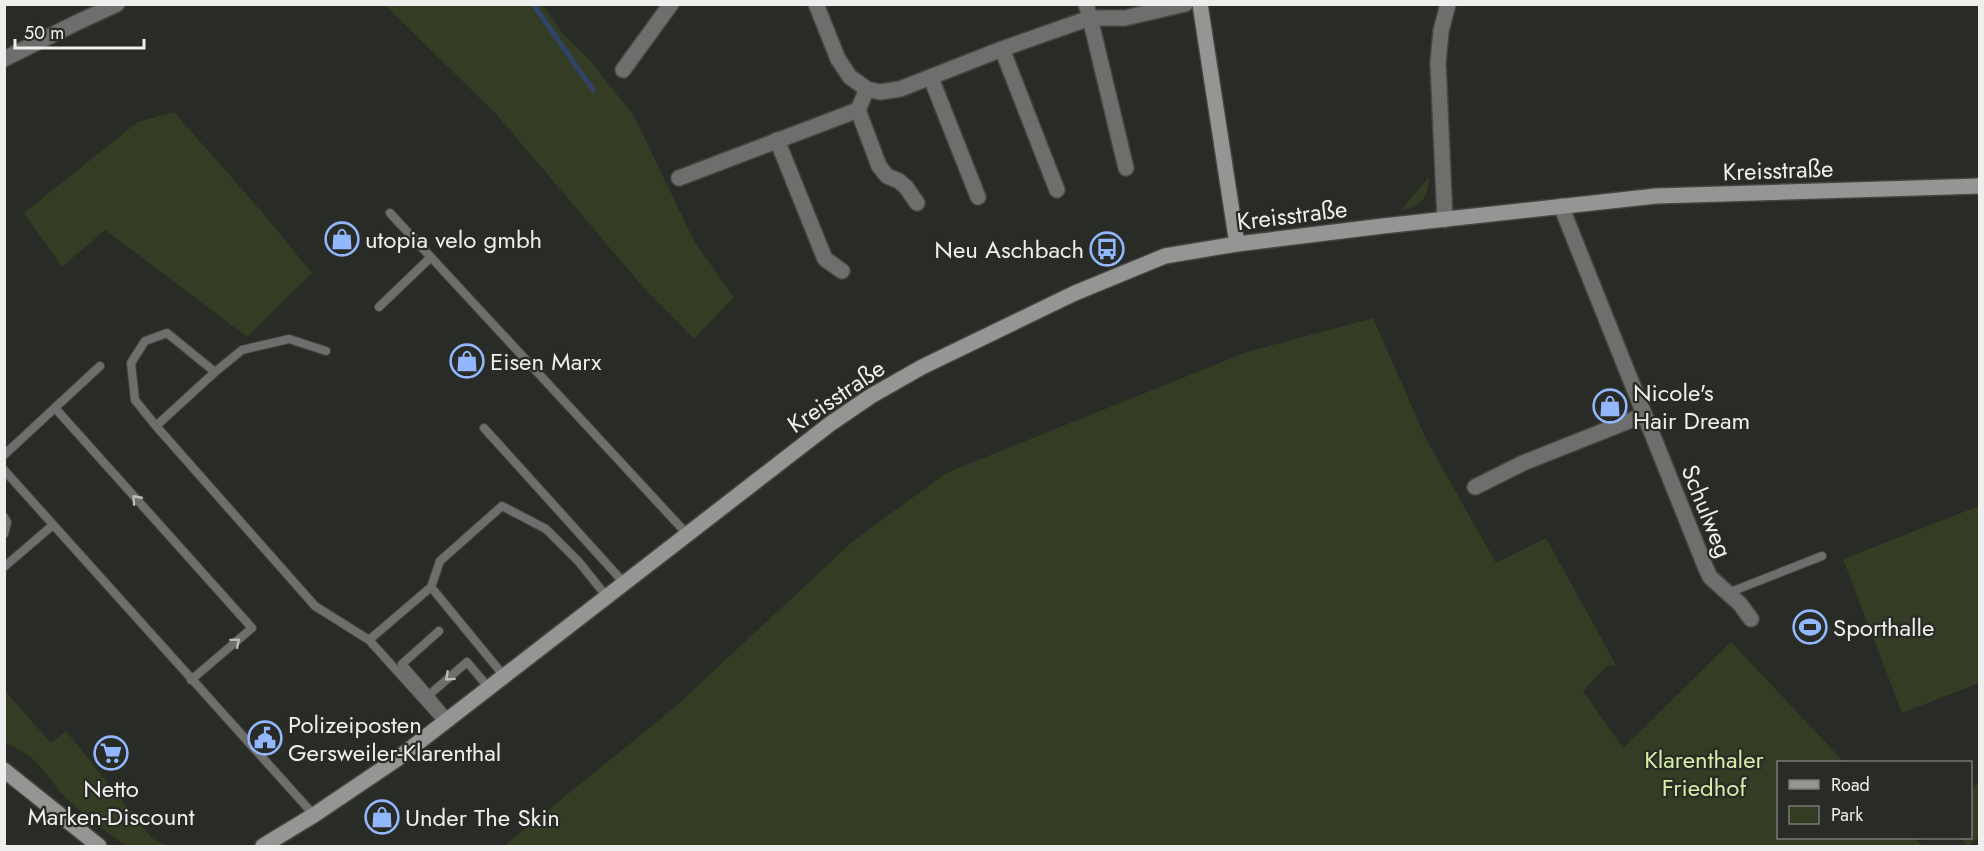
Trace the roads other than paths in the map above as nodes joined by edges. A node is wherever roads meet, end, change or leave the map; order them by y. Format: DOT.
graph roads {
  1 [pos="117,4"];
  2 [pos="671,4"];
  3 [pos="816,4"];
  4 [pos="1185,4"];
  5 [pos="1200,4"];
  6 [pos="1448,4"];
  7 [pos="1088,11"];
  8 [pos="1002,49"];
  9 [pos="4,59"];
  10 [pos="623,70"];
  11 [pos="931,78"];
  12 [pos="867,89"];
  13 [pos="858,110"];
  14 [pos="777,140"];
  15 [pos="1126,168"];
  16 [pos="679,178"];
  17 [pos="1980,186"];
  18 [pos="1057,190"];
  19 [pos="978,197"];
  20 [pos="917,203"];
  21 [pos="1561,206"];
  22 [pos="390,213"];
  23 [pos="1444,220"];
  24 [pos="1237,244"];
  25 [pos="431,257"];
  26 [pos="842,271"];
  27 [pos="379,307"];
  28 [pos="326,351"];
  29 [pos="100,366"];
  30 [pos="215,372"];
  31 [pos="55,408"];
  32 [pos="1644,414"];
  33 [pos="156,426"];
  34 [pos="484,428"];
  35 [pos="4,455"];
  36 [pos="4,470"];
  37 [pos="1475,487"];
  38 [pos="4,517"];
  39 [pos="53,525"];
  40 [pos="4,534"];
  41 [pos="688,535"];
  42 [pos="1822,556"];
  43 [pos="4,567"];
  44 [pos="625,584"];
  45 [pos="431,587"];
  46 [pos="1728,593"];
  47 [pos="607,597"];
  48 [pos="1751,619"];
  49 [pos="439,631"];
  50 [pos="369,640"];
  51 [pos="504,676"];
  52 [pos="191,680"];
  53 [pos="489,688"];
  54 [pos="429,695"];
  55 [pos="447,721"];
  56 [pos="4,770"];
  57 [pos="314,815"];
  58 [pos="88,841"];
  59 [pos="99,846"];
  60 [pos="263,846"];
  1 -- 9 [label="street"];
  2 -- 10 [label="street"];
  3 -- 12 [label="street"];
  4 -- 7 [label="street"];
  5 -- 24 [label="street"];
  6 -- 23 [label="street"];
  7 -- 8 [label="street"];
  7 -- 15 [label="street"];
  8 -- 11 [label="street"];
  8 -- 18 [label="street"];
  11 -- 12 [label="street"];
  11 -- 19 [label="street"];
  12 -- 13 [label="street"];
  13 -- 14 [label="street"];
  13 -- 20 [label="street"];
  14 -- 16 [label="street"];
  14 -- 26 [label="street"];
  17 -- 21 [label="street, Kreisstraße"];
  21 -- 23 [label="street, Kreisstraße"];
  21 -- 32 [label="street, Schulweg"];
  22 -- 25 [label="lane"];
  23 -- 24 [label="street, Kreisstraße"];
  24 -- 41 [label="street, Kreisstraße"];
  25 -- 27 [label="lane"];
  25 -- 41 [label="lane"];
  28 -- 30 [label="lane"];
  29 -- 31 [label="lane"];
  30 -- 33 [label="lane"];
  30 -- 33 [label="lane"];
  31 -- 35 [label="lane"];
  52 -- 31 [label="lane, one-way"];
  32 -- 37 [label="street"];
  32 -- 46 [label="street, Schulweg"];
  33 -- 50 [label="lane"];
  34 -- 44 [label="lane"];
  36 -- 39 [label="lane"];
  38 -- 40 [label="lane"];
  39 -- 43 [label="lane"];
  39 -- 52 [label="lane"];
  41 -- 44 [label="street, Kreisstraße"];
  42 -- 46 [label="lane"];
  44 -- 47 [label="street, Kreisstraße"];
  45 -- 47 [label="lane"];
  45 -- 50 [label="lane"];
  45 -- 51 [label="lane"];
  46 -- 48 [label="street, Schulweg"];
  47 -- 51 [label="street, Kreisstraße"];
  49 -- 54 [label="lane"];
  50 -- 55 [label="lane"];
  51 -- 53 [label="street, Kreisstraße"];
  52 -- 57 [label="lane"];
  53 -- 54 [label="lane, one-way"];
  53 -- 55 [label="street, Kreisstraße"];
  54 -- 55 [label="lane"];
  55 -- 57 [label="street, Kreisstraße"];
  56 -- 58 [label="street"];
  57 -- 60 [label="street, Kreisstraße"];
  58 -- 59 [label="street"];
}
